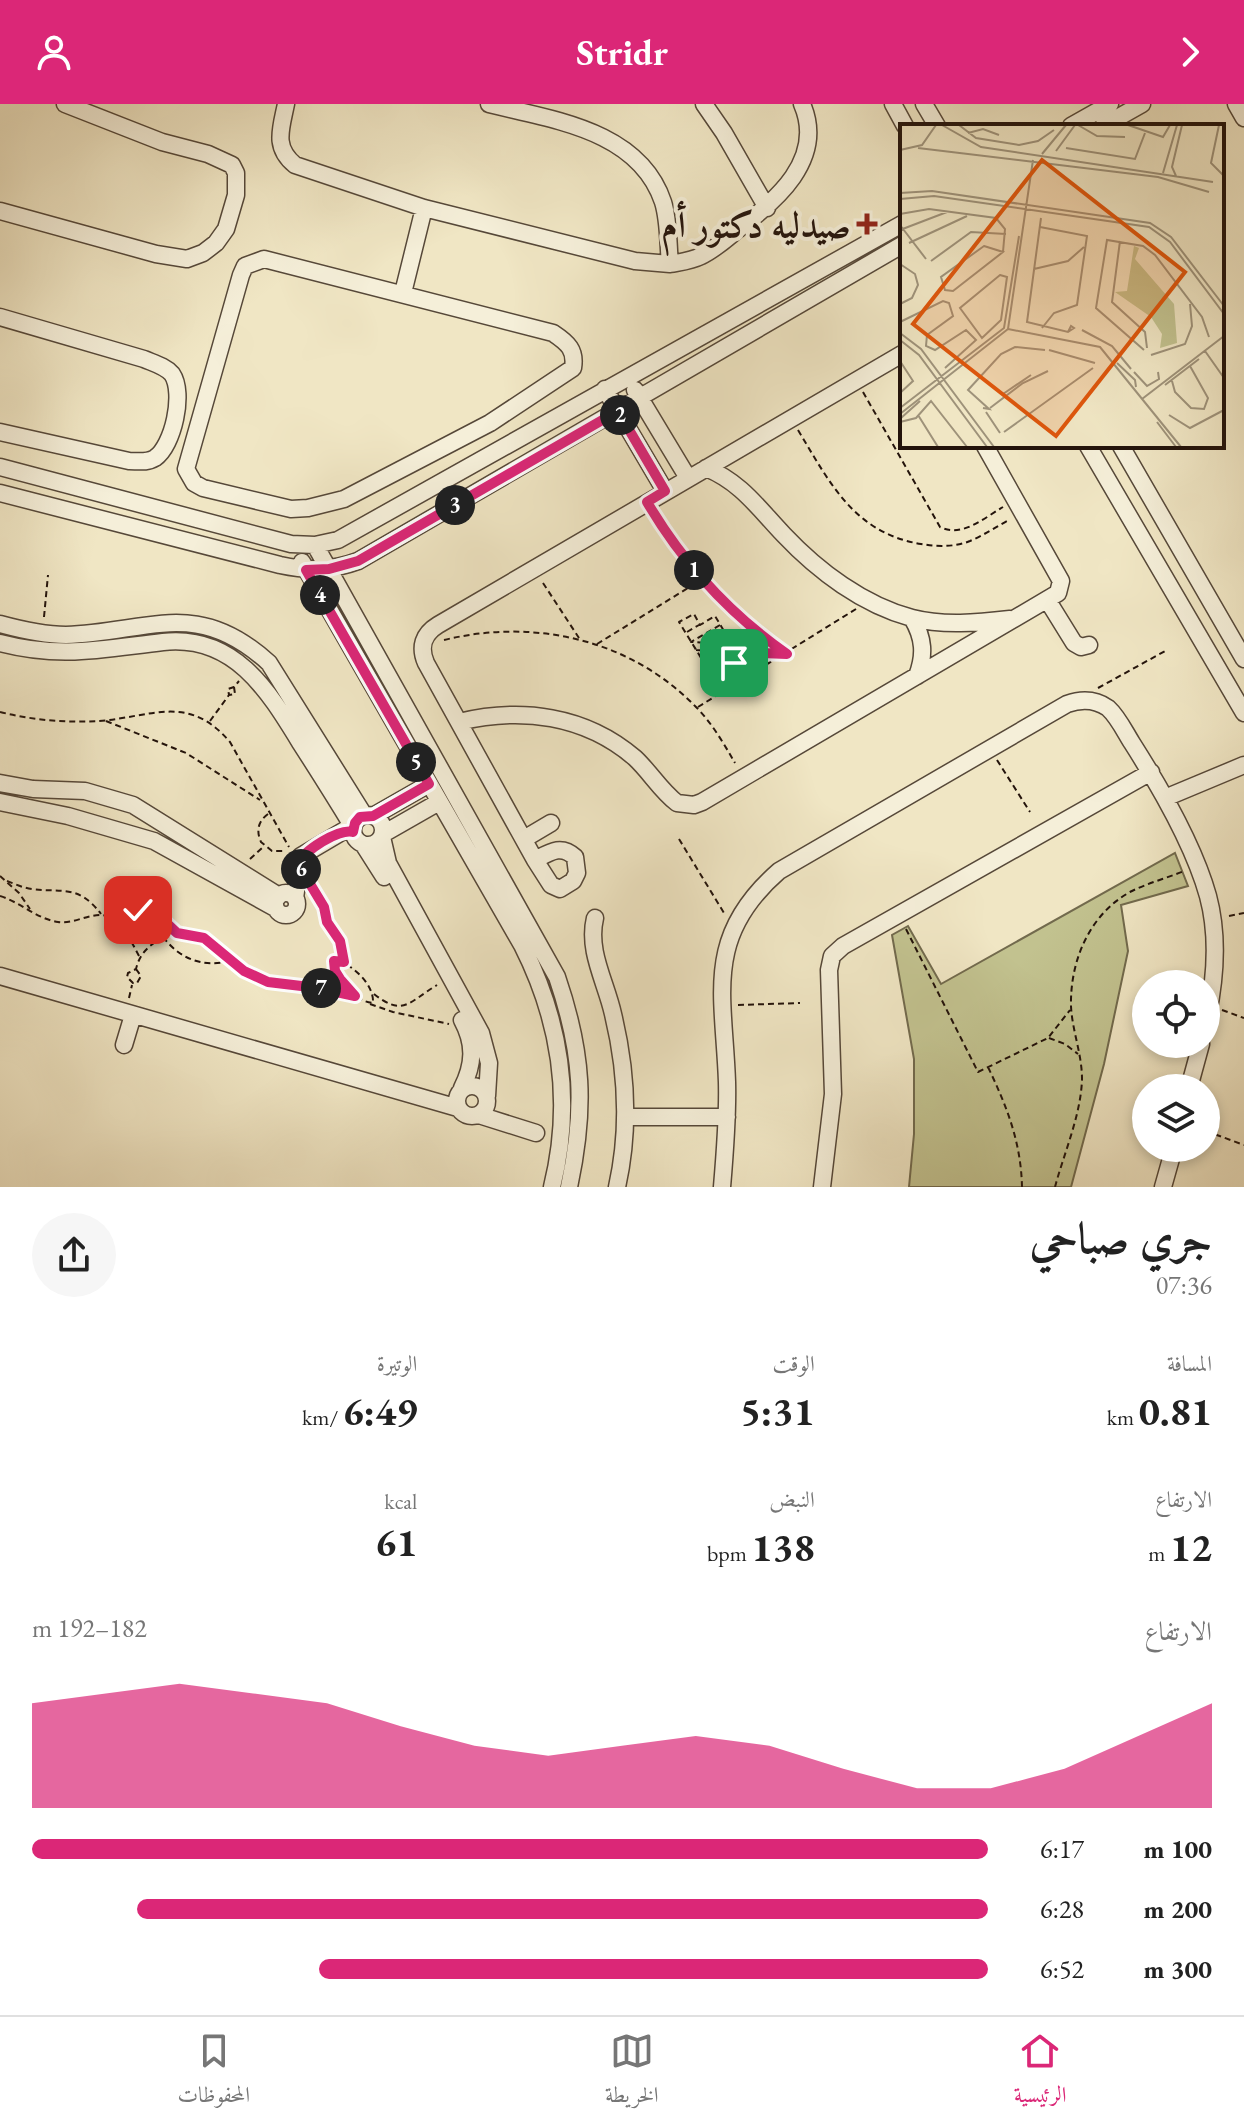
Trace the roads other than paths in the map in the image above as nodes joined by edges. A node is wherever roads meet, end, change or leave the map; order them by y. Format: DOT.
graph roads {
  1 [pos="65,104"];
  2 [pos="286,104"];
  3 [pos="489,104"];
  4 [pos="704,104"];
  5 [pos="802,104"];
  6 [pos="893,104"];
  7 [pos="924,104"];
  8 [pos="1110,104"];
  9 [pos="1142,104"];
  10 [pos="1236,104"];
  11 [pos="1244,118"];
  12 [pos="904,124"];
  13 [pos="936,124"];
  14 [pos="1075,124"];
  15 [pos="1107,124"];
  16 [pos="424,208"];
  17 [pos="767,208"];
  18 [pos="0,211"];
  19 [pos="900,225"];
  20 [pos="900,246"];
  21 [pos="670,264"];
  22 [pos="403,293"];
  23 [pos="0,317"];
  24 [pos="900,355"];
  25 [pos="627,376"];
  26 [pos="605,389"];
  27 [pos="640,397"];
  28 [pos="618,411"];
  29 [pos="0,432"];
  30 [pos="746,445"];
  31 [pos="986,448"];
  32 [pos="1089,448"];
  33 [pos="1122,448"];
  34 [pos="0,467"];
  35 [pos="706,468"];
  36 [pos="688,478"];
  37 [pos="665,491"];
  38 [pos="745,492"];
  39 [pos="0,493"];
  40 [pos="291,544"];
  41 [pos="315,545"];
  42 [pos="329,569"];
  43 [pos="306,570"];
  44 [pos="1048,601"];
  45 [pos="1019,617"];
  46 [pos="912,618"];
  47 [pos="0,624"];
  48 [pos="135,628"];
  49 [pos="68,635"];
  50 [pos="0,643"];
  51 [pos="1089,645"];
  52 [pos="138,647"];
  53 [pos="68,653"];
  54 [pos="1244,659"];
  55 [pos="917,676"];
  56 [pos="276,687"];
  57 [pos="1244,713"];
  58 [pos="459,722"];
  59 [pos="1244,765"];
  60 [pos="1151,772"];
  61 [pos="0,783"];
  62 [pos="429,784"];
  63 [pos="17,787"];
  64 [pos="108,796"];
  65 [pos="1165,798"];
  66 [pos="439,802"];
  67 [pos="7,804"];
  68 [pos="551,823"];
  69 [pos="101,825"];
  70 [pos="361,827"];
  71 [pos="382,836"];
  72 [pos="524,839"];
  73 [pos="182,846"];
  74 [pos="535,860"];
  75 [pos="383,865"];
  76 [pos="595,918"];
  77 [pos="529,940"];
  78 [pos="1213,970"];
  79 [pos="0,976"];
  80 [pos="133,1015"];
  81 [pos="473,1032"];
  82 [pos="124,1045"];
  83 [pos="462,1088"];
  84 [pos="487,1096"];
  85 [pos="458,1108"];
  86 [pos="479,1115"];
  87 [pos="626,1117"];
  88 [pos="727,1117"];
  89 [pos="536,1133"];
  90 [pos="1170,1162"];
  91 [pos="552,1187"];
  92 [pos="569,1187"];
  93 [pos="617,1187"];
  94 [pos="722,1187"];
  95 [pos="822,1187"];
  96 [pos="1163,1187"];
  1 -- 18 [label="street"];
  2 -- 16 [label="street"];
  3 -- 21 [label="street"];
  4 -- 17 [label="street"];
  5 -- 17 [label="street"];
  6 -- 12 [label="street"];
  7 -- 13 [label="street"];
  8 -- 14 [label="street"];
  9 -- 15 [label="street"];
  10 -- 11 [label="street"];
  16 -- 21 [label="street"];
  16 -- 22 [label="street"];
  17 -- 21 [label="street"];
  19 -- 25 [label="street"];
  20 -- 27 [label="street"];
  22 -- 22 [label="street"];
  23 -- 29 [label="street"];
  24 -- 30 [label="street"];
  25 -- 26 [label="street"];
  25 -- 27 [label="street"];
  26 -- 28 [label="street"];
  26 -- 41 [label="street"];
  27 -- 28 [label="street"];
  27 -- 36 [label="street"];
  28 -- 37 [label="street"];
  28 -- 42 [label="street"];
  30 -- 35 [label="street"];
  30 -- 38 [label="street"];
  31 -- 44 [label="street"];
  32 -- 57 [label="street"];
  33 -- 54 [label="street"];
  34 -- 40 [label="street"];
  35 -- 36 [label="street"];
  35 -- 38 [label="street"];
  36 -- 37 [label="street"];
  37 -- 58 [label="street"];
  38 -- 46 [label="street"];
  39 -- 43 [label="street"];
  40 -- 41 [label="street"];
  40 -- 43 [label="street"];
  41 -- 42 [label="street"];
  42 -- 43 [label="street"];
  42 -- 77 [label="street"];
  43 -- 62 [label="street"];
  44 -- 45 [label="street"];
  44 -- 51 [label="street"];
  45 -- 46 [label="street"];
  45 -- 55 [label="street"];
  46 -- 55 [label="street"];
  47 -- 49 [label="street"];
  48 -- 49 [label="street"];
  48 -- 52 [label="street"];
  48 -- 56 [label="street"];
  49 -- 53 [label="street"];
  50 -- 53 [label="street"];
  52 -- 53 [label="street"];
  52 -- 56 [label="street"];
  55 -- 58 [label="street"];
  56 -- 70 [label="street"];
  58 -- 72 [label="street"];
  59 -- 65 [label="street"];
  60 -- 65 [label="street"];
  60 -- 88 [label="street"];
  60 -- 95 [label="street"];
  61 -- 63 [label="street"];
  62 -- 66 [label="street"];
  62 -- 70 [label="street"];
  63 -- 64 [label="street"];
  63 -- 67 [label="street"];
  64 -- 69 [label="street"];
  64 -- 73 [label="street"];
  65 -- 78 [label="street"];
  66 -- 71 [label="street"];
  66 -- 77 [label="street"];
  67 -- 69 [label="street"];
  68 -- 72 [label="street"];
  69 -- 73 [label="street"];
  70 -- 71 [label="street"];
  70 -- 73 [label="street"];
  70 -- 75 [label="street"];
  71 -- 75 [label="street"];
  72 -- 74 [label="street"];
  75 -- 81 [label="street"];
  76 -- 87 [label="street"];
  77 -- 91 [label="street"];
  77 -- 92 [label="street"];
  79 -- 80 [label="street"];
  80 -- 82 [label="street"];
  80 -- 85 [label="street"];
  81 -- 83 [label="street"];
  81 -- 84 [label="street"];
  83 -- 84 [label="street"];
  83 -- 85 [label="street"];
  84 -- 86 [label="street"];
  85 -- 86 [label="street"];
  86 -- 89 [label="street"];
  87 -- 88 [label="street"];
  87 -- 93 [label="street"];
  88 -- 94 [label="street"];
  90 -- 96 [label="street"];
}
